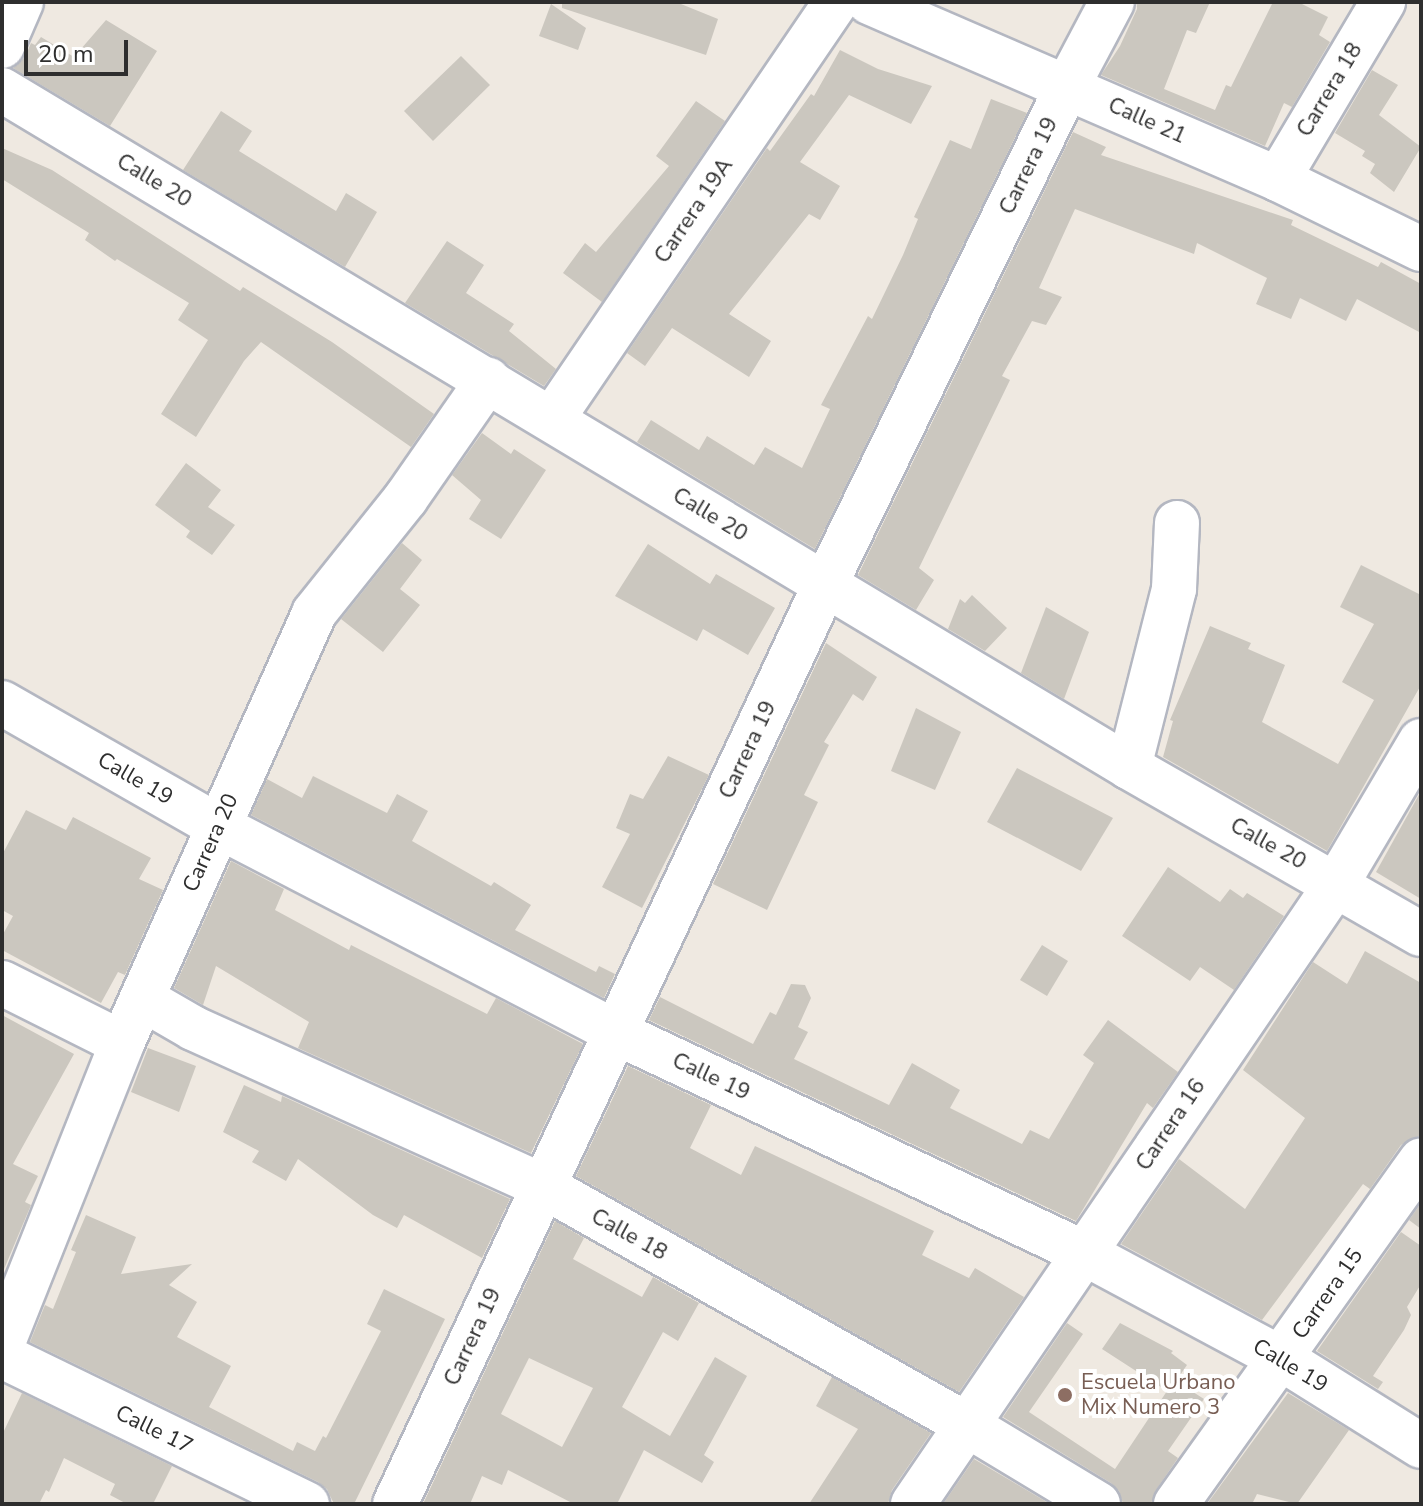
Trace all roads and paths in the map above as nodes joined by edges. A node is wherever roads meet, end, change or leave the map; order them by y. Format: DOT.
graph roads {
  1 [pos="21,2"];
  2 [pos="836,2"];
  3 [pos="869,2"];
  4 [pos="1112,2"];
  5 [pos="1383,2"];
  6 [pos="2,46"];
  7 [pos="1068,85"];
  8 [pos="2,90"];
  9 [pos="1278,179"];
  10 [pos="1421,249"];
  11 [pos="488,380"];
  12 [pos="552,419"];
  13 [pos="1177,523"];
  14 [pos="825,585"];
  15 [pos="2,703"];
  16 [pos="1421,741"];
  17 [pos="1129,767"];
  18 [pos="218,826"];
  19 [pos="1337,883"];
  20 [pos="1421,934"];
  21 [pos="2,983"];
  22 [pos="143,999"];
  23 [pos="615,1032"];
  24 [pos="122,1043"];
  25 [pos="1421,1160"];
  26 [pos="543,1186"];
  27 [pos="1084,1253"];
  28 [pos="2,1345"];
  29 [pos="2,1356"];
  30 [pos="1282,1359"];
  31 [pos="967,1425"];
  32 [pos="1421,1446"];
  33 [pos="307,1504"];
  34 [pos="395,1504"];
  35 [pos="913,1504"];
  36 [pos="1098,1504"];
  37 [pos="1176,1504"];
  1 -- 6 [label="street"];
  2 -- 12 [label="street, Carrera 19A"];
  3 -- 7 [label="street, Calle 21"];
  4 -- 7 [label="street, Carrera 19"];
  5 -- 9 [label="street, Carrera 18"];
  7 -- 9 [label="street, Calle 21"];
  7 -- 14 [label="street, Carrera 19"];
  8 -- 11 [label="street, Calle 20"];
  9 -- 10 [label="street, Calle 21"];
  11 -- 12 [label="street, Calle 20"];
  11 -- 18 [label="street, Carrera 20"];
  12 -- 14 [label="street, Calle 20"];
  13 -- 17 [label="street"];
  14 -- 17 [label="street, Calle 20"];
  14 -- 23 [label="street, Carrera 19"];
  15 -- 18 [label="street, Calle 19"];
  16 -- 19 [label="street, Carrera 16"];
  17 -- 19 [label="street, Calle 20"];
  18 -- 22 [label="street, Carrera 20"];
  18 -- 23 [label="street, Calle 19"];
  19 -- 20 [label="street, Calle 20"];
  19 -- 27 [label="street, Carrera 16"];
  21 -- 24 [label="street"];
  22 -- 24 [label="street, Carrera 20"];
  22 -- 26 [label="street, Calle 18"];
  23 -- 26 [label="street, Carrera 19"];
  23 -- 27 [label="street, Calle 19"];
  24 -- 28 [label="street, Carrera 20"];
  25 -- 30 [label="street, Carrera 15"];
  26 -- 31 [label="street, Calle 18"];
  26 -- 34 [label="street, Carrera 19"];
  27 -- 30 [label="street, Calle 19"];
  27 -- 31 [label="street, Carrera 16"];
  29 -- 33 [label="street, Calle 17"];
  30 -- 32 [label="street, Calle 19"];
  30 -- 37 [label="street, Carrera 15"];
  31 -- 35 [label="street, Carrera 16"];
  31 -- 36 [label="street, Calle 18"];
}
